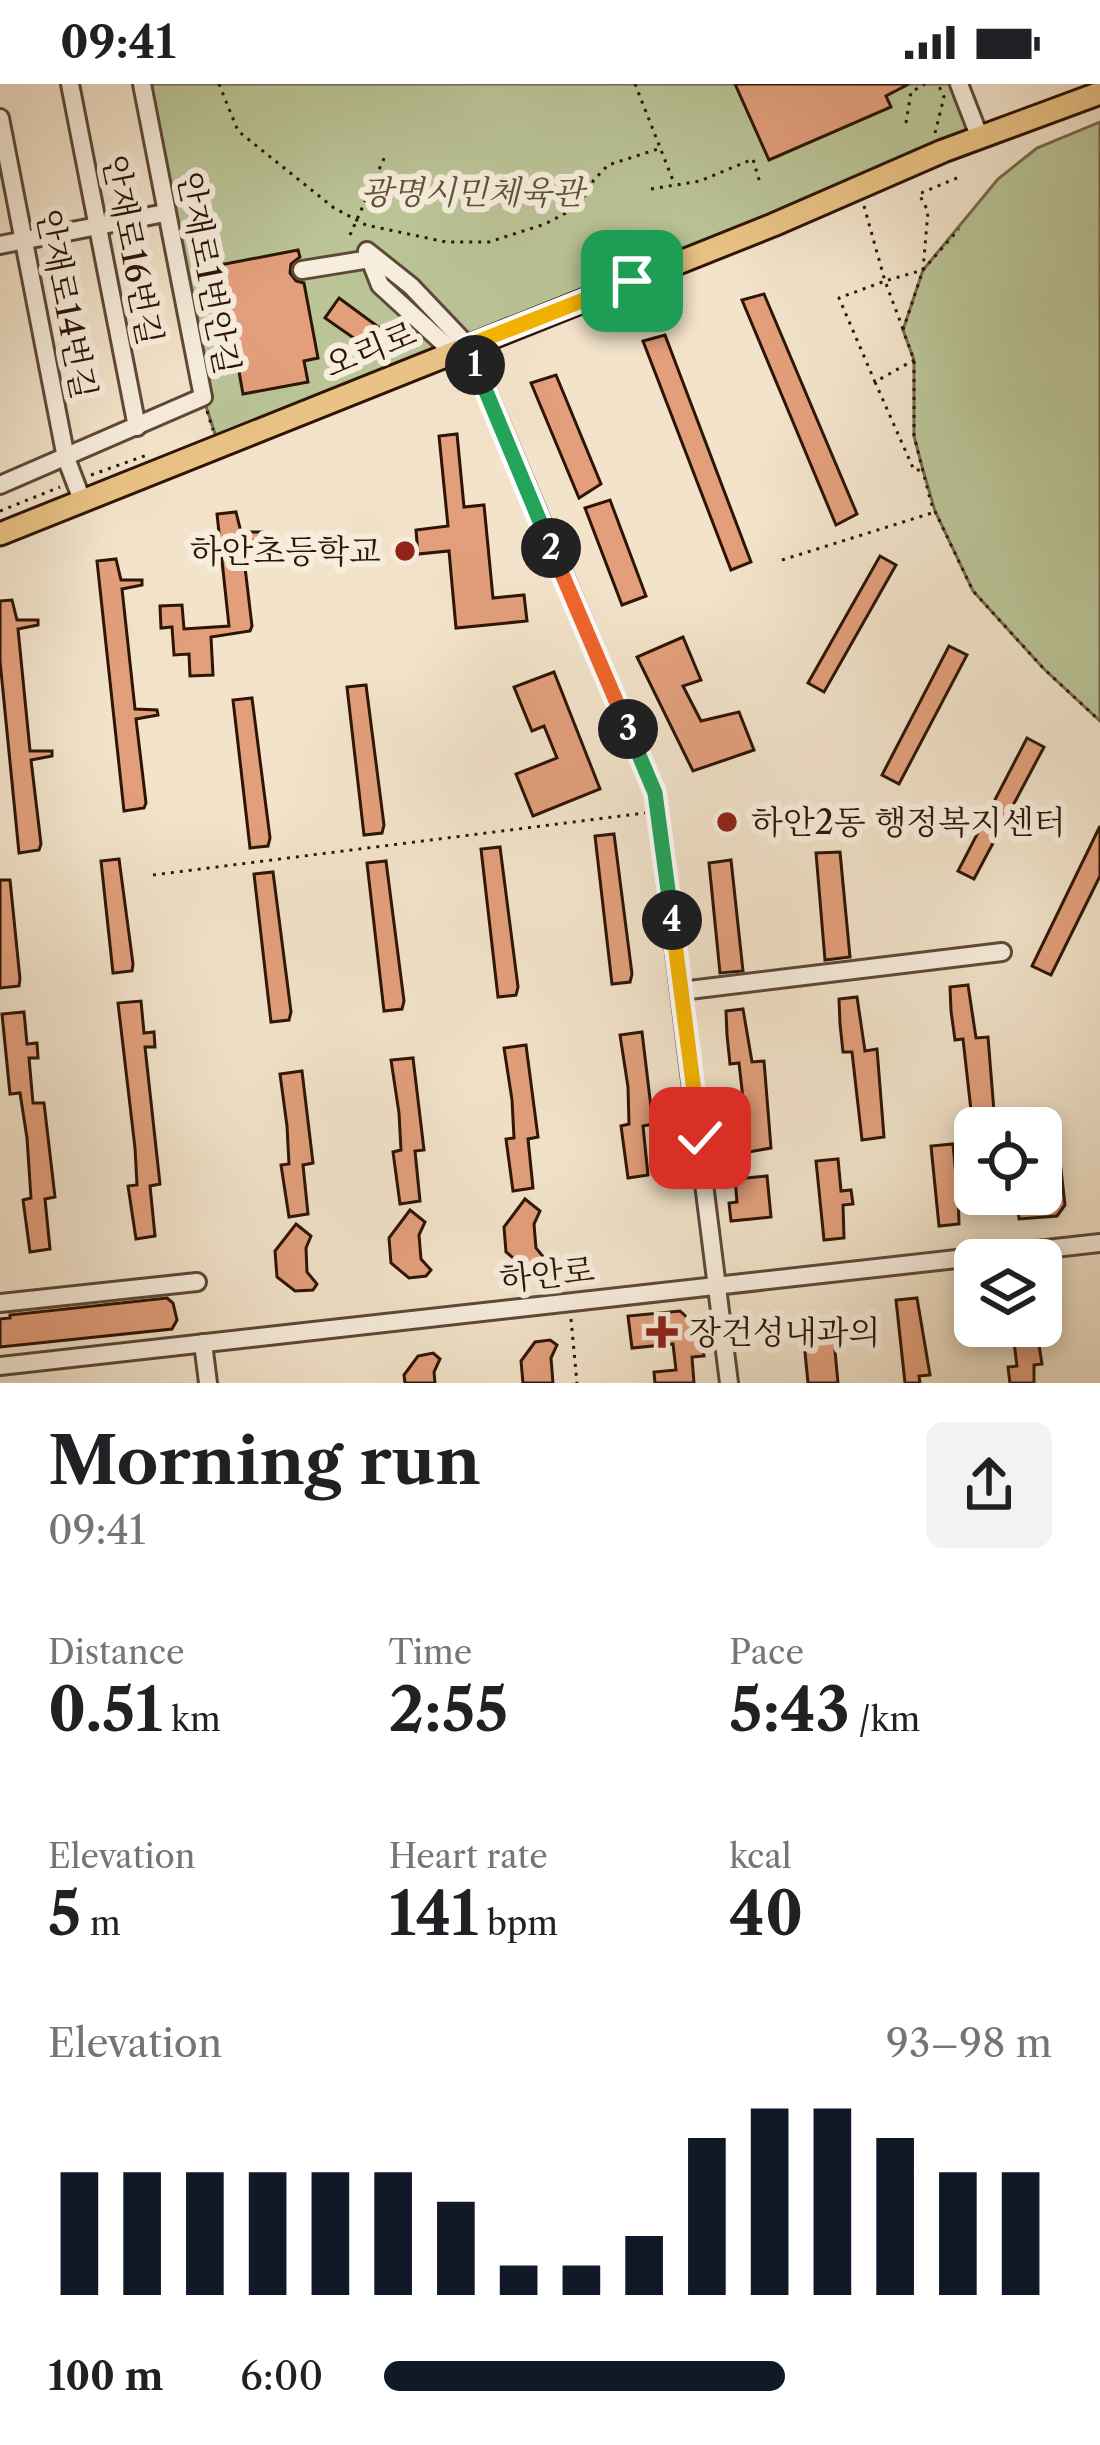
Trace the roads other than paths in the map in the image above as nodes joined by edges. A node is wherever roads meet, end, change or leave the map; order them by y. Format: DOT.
graph roads {
  1 [pos="70,84"];
  2 [pos="142,84"];
  3 [pos="959,84"];
  4 [pos="1100,93"];
  5 [pos="0,118"];
  6 [pos="980,138"];
  7 [pos="165,213"];
  8 [pos="98,226"];
  9 [pos="24,240"];
  10 [pos="0,245"];
  11 [pos="302,270"];
  12 [pos="460,349"];
  13 [pos="137,427"];
  14 [pos="66,458"];
  15 [pos="1,481"];
  16 [pos="79,490"];
  17 [pos="0,534"];
  18 [pos="1002,952"];
  19 [pos="681,991"];
  20 [pos="1100,1243"];
  21 [pos="197,1282"];
  22 [pos="718,1285"];
  23 [pos="0,1304"];
  24 [pos="203,1343"];
  25 [pos="0,1366"];
  26 [pos="208,1383"];
  27 [pos="729,1383"];
  1 -- 8 [label="street, 안재로16번길"];
  2 -- 7 [label="street, 안재로1번안길"];
  3 -- 6 [label="street"];
  4 -- 6 [label="main road, 오리로"];
  5 -- 9 [label="street, 안재로14번길"];
  6 -- 12 [label="main road, 오리로"];
  7 -- 8 [label="street"];
  7 -- 13 [label="street, 안재로1번안길"];
  8 -- 9 [label="street"];
  8 -- 13 [label="street, 안재로16번길"];
  9 -- 10 [label="street"];
  9 -- 14 [label="street, 안재로14번길"];
  11 -- 12 [label="street"];
  12 -- 16 [label="main road, 오리로"];
  12 -- 19 [label="street"];
  13 -- 14 [label="street, 안재로1번안길"];
  14 -- 15 [label="street, 안재로1번안길"];
  14 -- 16 [label="street, 안재로14번길"];
  16 -- 17 [label="main road, 오리로"];
  18 -- 19 [label="street"];
  19 -- 22 [label="street"];
  20 -- 22 [label="street, 하안로"];
  21 -- 23 [label="street"];
  22 -- 24 [label="street, 하안로"];
  22 -- 27 [label="street"];
  24 -- 25 [label="street, 하안로"];
  24 -- 26 [label="street"];
}
